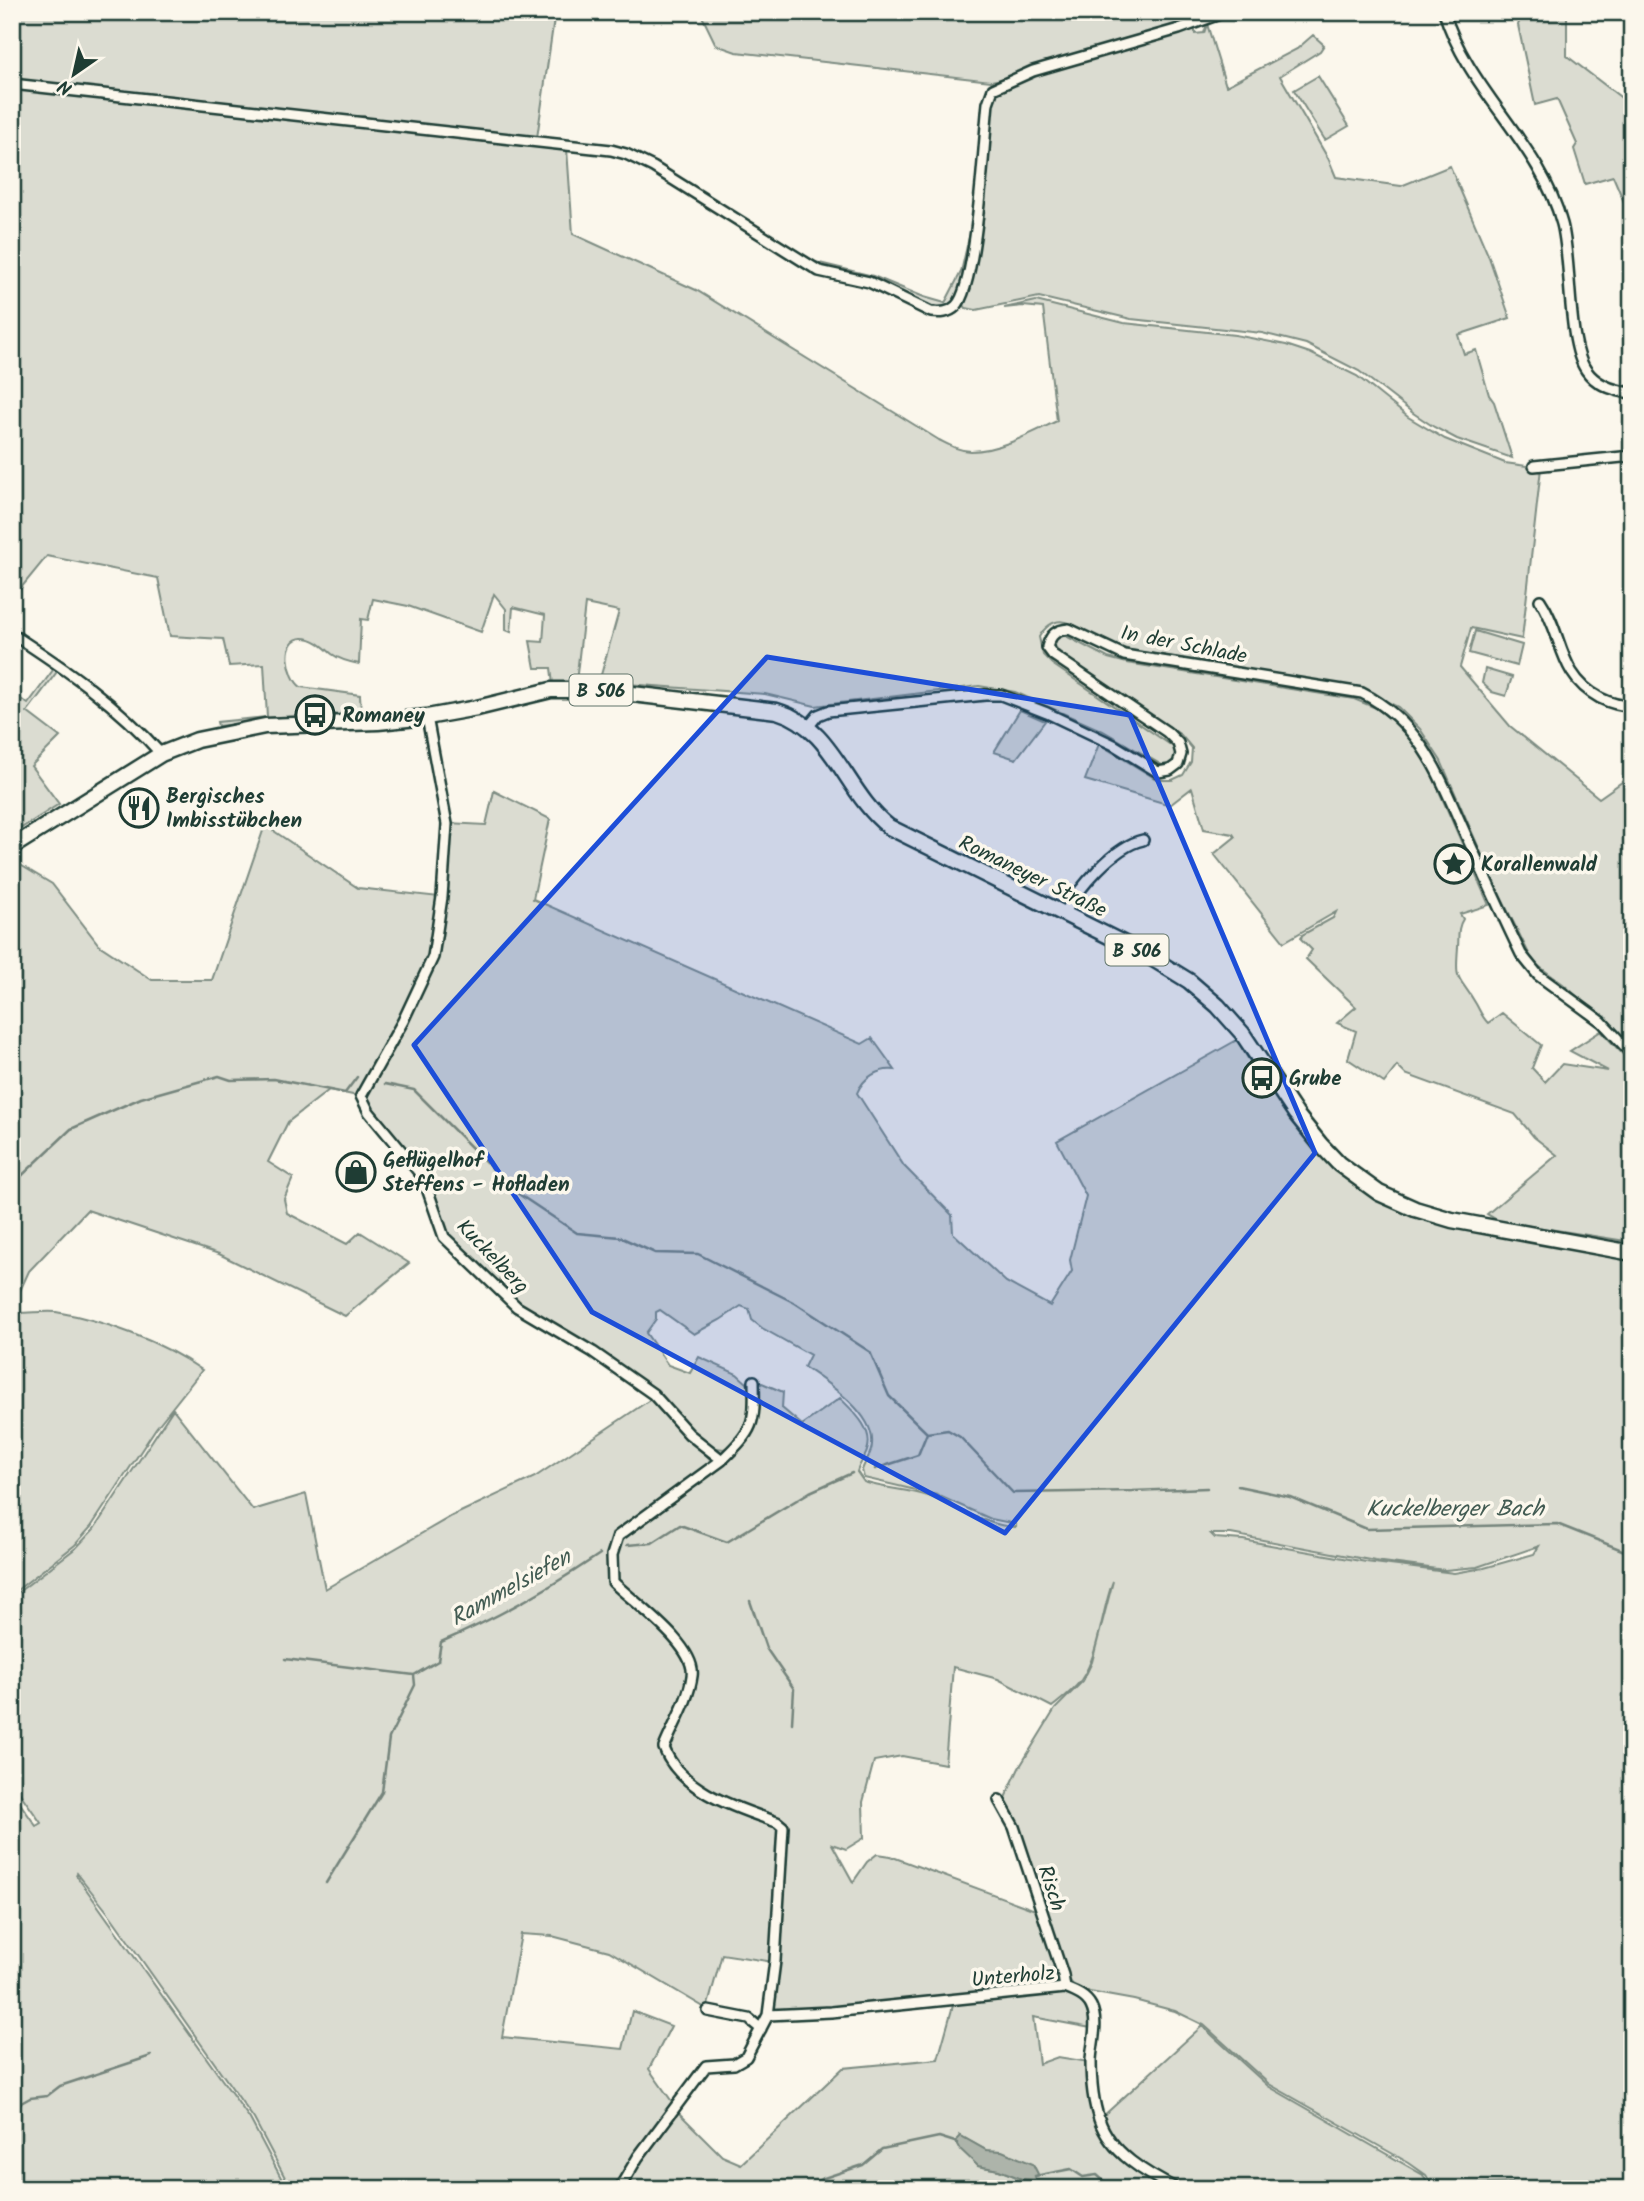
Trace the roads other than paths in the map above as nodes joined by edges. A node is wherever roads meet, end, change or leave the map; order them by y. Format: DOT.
graph roads {
  1 [pos="1225,12"];
  2 [pos="1444,12"];
  3 [pos="12,84"];
  4 [pos="1632,393"];
  5 [pos="1632,456"];
  6 [pos="1534,466"];
  7 [pos="1541,600"];
  8 [pos="12,634"];
  9 [pos="1632,706"];
  10 [pos="427,717"];
  11 [pos="809,726"];
  12 [pos="161,754"];
  13 [pos="1143,840"];
  14 [pos="12,847"];
  15 [pos="1064,914"];
  16 [pos="1632,1054"];
  17 [pos="1632,1252"];
  18 [pos="754,1381"];
  19 [pos="722,1461"];
  20 [pos="999,1800"];
  21 [pos="1065,1988"];
  22 [pos="708,2011"];
  23 [pos="768,2015"];
  24 [pos="761,2029"];
  25 [pos="619,2189"];
  26 [pos="1177,2189"];
  1 -- 3 [label="street"];
  2 -- 4 [label="street"];
  5 -- 6 [label="street"];
  7 -- 9 [label="street"];
  8 -- 12 [label="street"];
  10 -- 11 [label="main road, Romaneyer Straße / B 506"];
  10 -- 12 [label="main road, B 506"];
  10 -- 19 [label="street, Kuckelberg"];
  11 -- 15 [label="main road, Romaneyer Straße / B 506"];
  11 -- 16 [label="street, In der Schlade"];
  12 -- 14 [label="main road, B 506"];
  13 -- 15 [label="street"];
  15 -- 17 [label="main road, Romaneyer Straße / B 506"];
  18 -- 19 [label="street"];
  19 -- 23 [label="street"];
  20 -- 21 [label="street, Risch"];
  21 -- 23 [label="street, Unterholz"];
  21 -- 26 [label="street, Unterholz"];
  22 -- 24 [label="street"];
  23 -- 24 [label="street"];
  24 -- 25 [label="street"];
}
